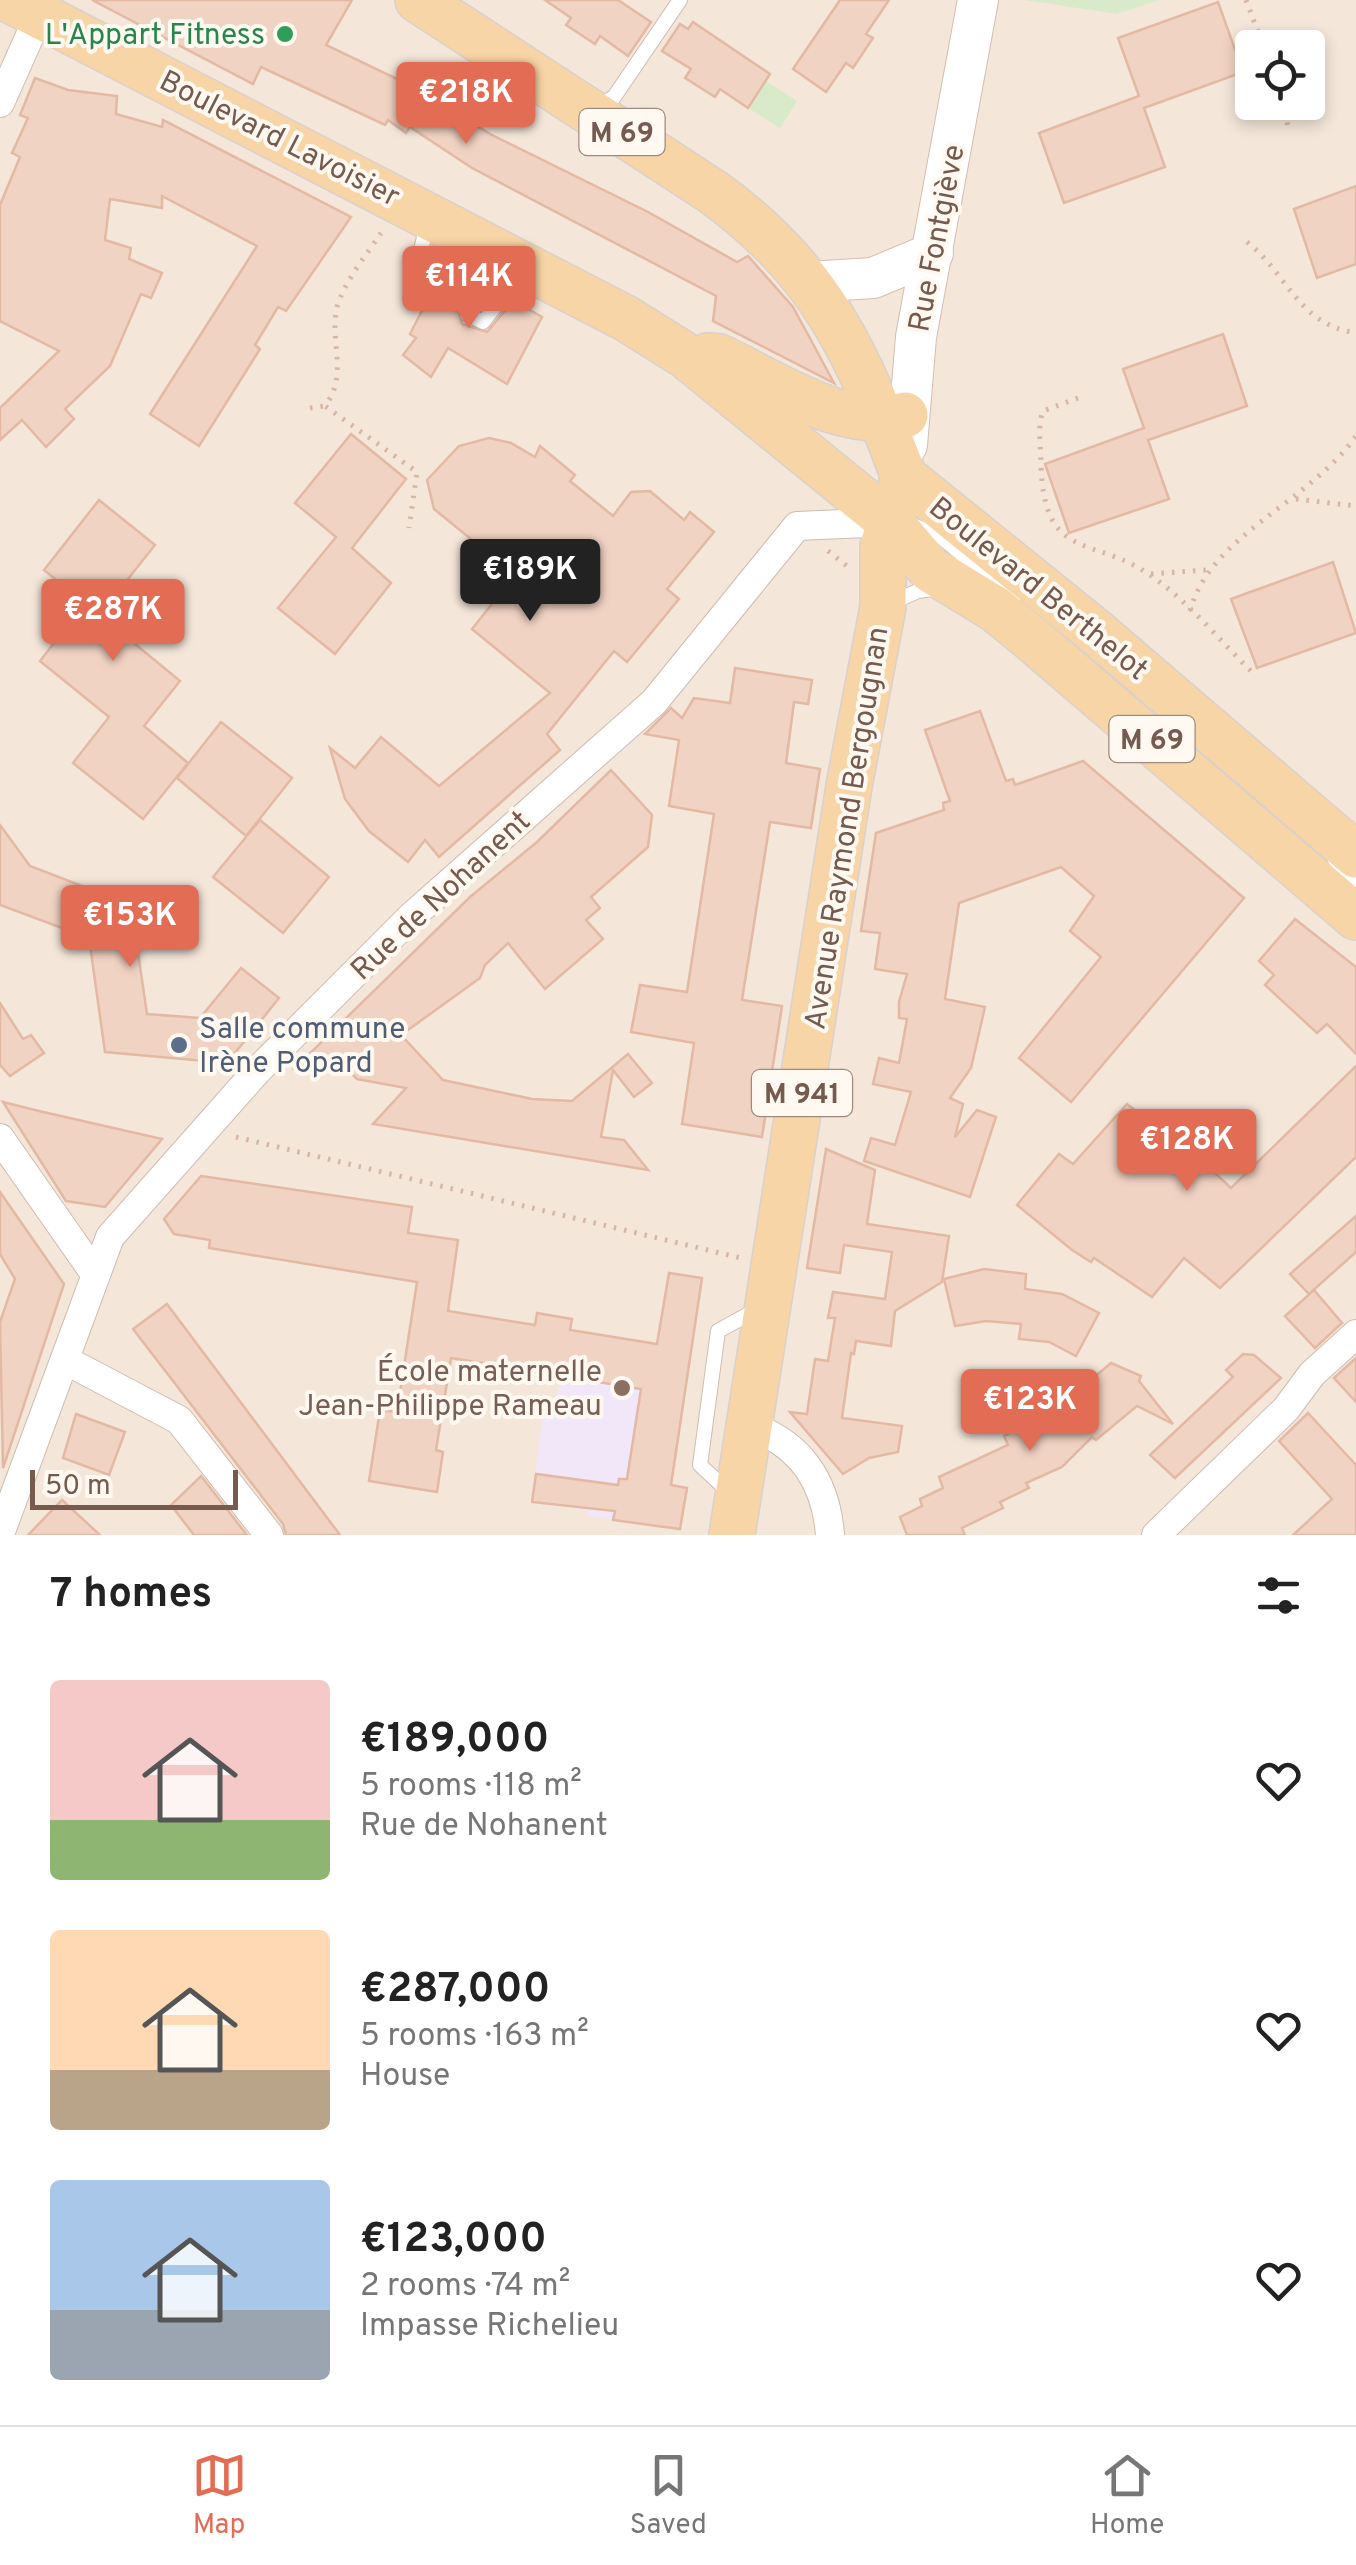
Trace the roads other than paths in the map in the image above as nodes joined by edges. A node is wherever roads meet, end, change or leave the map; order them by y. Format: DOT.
graph roads {
  1 [pos="418,0"];
  2 [pos="680,0"];
  3 [pos="978,0"];
  4 [pos="31,5"];
  5 [pos="0,103"];
  6 [pos="590,111"];
  7 [pos="414,207"];
  8 [pos="933,252"];
  9 [pos="527,266"];
  10 [pos="809,282"];
  11 [pos="431,294"];
  12 [pos="466,314"];
  13 [pos="686,356"];
  14 [pos="896,417"];
  15 [pos="904,477"];
  16 [pos="890,522"];
  17 [pos="955,566"];
  18 [pos="883,589"];
  19 [pos="1024,606"];
  20 [pos="1084,644"];
  21 [pos="1356,855"];
  22 [pos="1352,904"];
  23 [pos="0,1138"];
  24 [pos="94,1274"];
  25 [pos="768,1306"];
  26 [pos="1356,1334"];
  27 [pos="65,1360"];
  28 [pos="749,1426"];
  29 [pos="735,1517"];
  30 [pos="6,1533"];
  31 [pos="269,1535"];
  32 [pos="830,1535"];
  33 [pos="1156,1535"];
  1 -- 6 [label="main road, M 69"];
  2 -- 6 [label="lane"];
  3 -- 8 [label="main road, Rue Fontgiève"];
  4 -- 5 [label="street"];
  4 -- 7 [label="main road, Boulevard Lavoisier / M 69"];
  6 -- 10 [label="main road, M 69"];
  7 -- 9 [label="main road, Boulevard Lavoisier / M 69"];
  7 -- 11 [label="lane"];
  8 -- 10 [label="main road"];
  8 -- 14 [label="main road, Rue Fontgiève"];
  9 -- 12 [label="lane"];
  9 -- 13 [label="main road, Boulevard Lavoisier / M 69"];
  10 -- 14 [label="main road, M 69"];
  13 -- 14 [label="main road, M 69"];
  13 -- 16 [label="main road, Boulevard Lavoisier / M 69"];
  14 -- 15 [label="main road, M 69"];
  15 -- 16 [label="main road, Avenue Raymond Bergougnan / M 941"];
  15 -- 17 [label="lane"];
  15 -- 21 [label="main road, Boulevard Berthelot / M 69"];
  16 -- 17 [label="main road, Boulevard Berthelot / M 69"];
  16 -- 18 [label="main road, Avenue Raymond Bergougnan / M 941"];
  16 -- 24 [label="street, Rue de Nohanent"];
  17 -- 18 [label="lane"];
  17 -- 19 [label="lane"];
  17 -- 22 [label="main road, Boulevard Berthelot / M 69"];
  18 -- 25 [label="main road, Avenue Raymond Bergougnan / M 941"];
  20 -- 22 [label="lane"];
  23 -- 24 [label="street"];
  24 -- 27 [label="street, Rue de Nohanent"];
  25 -- 28 [label="main road, Avenue Raymond Bergougnan / M 941"];
  25 -- 29 [label="lane"];
  26 -- 33 [label="street"];
  27 -- 30 [label="street, Rue de Nohanent"];
  27 -- 31 [label="street"];
  28 -- 29 [label="main road, Avenue Raymond Bergougnan / M 941"];
  28 -- 32 [label="street"];
}
